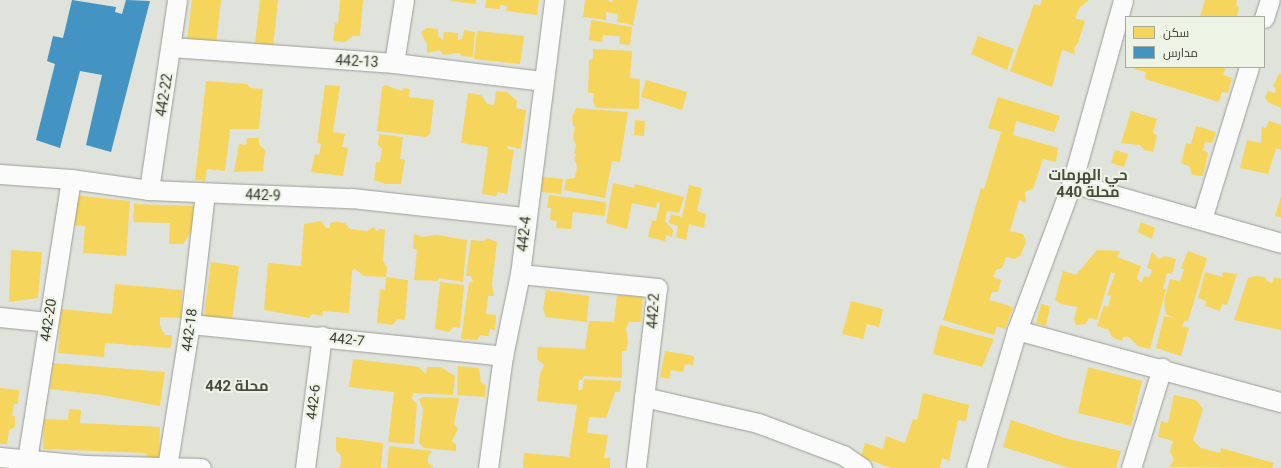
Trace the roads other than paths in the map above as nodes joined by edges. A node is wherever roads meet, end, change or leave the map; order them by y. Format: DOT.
graph roads {
  1 [pos="177,0"];
  2 [pos="404,0"];
  3 [pos="554,0"];
  4 [pos="1123,0"];
  5 [pos="1270,0"];
  6 [pos="1265,16"];
  7 [pos="171,47"];
  8 [pos="394,63"];
  9 [pos="1249,68"];
  10 [pos="542,81"];
  11 [pos="0,174"];
  12 [pos="72,180"];
  13 [pos="1072,184"];
  14 [pos="149,190"];
  15 [pos="205,193"];
  16 [pos="525,218"];
  17 [pos="1202,219"];
  18 [pos="1281,243"];
  19 [pos="520,274"];
  20 [pos="0,317"];
  21 [pos="48,322"];
  22 [pos="190,324"];
  23 [pos="1017,330"];
  24 [pos="322,336"];
  25 [pos="503,356"];
  26 [pos="1162,368"];
  27 [pos="644,397"];
  28 [pos="1281,402"];
  29 [pos="0,457"];
  30 [pos="27,460"];
  31 [pos="85,467"];
  32 [pos="167,467"];
  33 [pos="198,468"];
  34 [pos="201,468"];
  35 [pos="305,468"];
  36 [pos="488,468"];
  37 [pos="636,468"];
  38 [pos="862,468"];
  39 [pos="976,468"];
  40 [pos="1131,468"];
  1 -- 7 [label="street, 442-22"];
  2 -- 8 [label="street"];
  3 -- 10 [label="street, 442-4"];
  4 -- 13 [label="street"];
  5 -- 6 [label="street"];
  7 -- 8 [label="street, 442-13"];
  7 -- 14 [label="street, 442-22"];
  8 -- 10 [label="street, 442-13"];
  9 -- 17 [label="street"];
  10 -- 16 [label="street, 442-4"];
  11 -- 12 [label="street, 442-9"];
  12 -- 14 [label="street, 442-9"];
  12 -- 21 [label="street, 442-20"];
  13 -- 17 [label="street"];
  13 -- 23 [label="street"];
  14 -- 15 [label="street, 442-9"];
  15 -- 16 [label="street, 442-9"];
  15 -- 22 [label="street, 442-18"];
  16 -- 19 [label="street, 442-4"];
  17 -- 18 [label="street"];
  19 -- 25 [label="street, 442-4"];
  19 -- 27 [label="street, 442-2"];
  20 -- 21 [label="street"];
  21 -- 30 [label="street, 442-20"];
  22 -- 24 [label="street, 442-7"];
  22 -- 32 [label="street, 442-18"];
  23 -- 26 [label="street"];
  23 -- 39 [label="street"];
  24 -- 25 [label="street, 442-7"];
  24 -- 35 [label="street, 442-6"];
  25 -- 36 [label="street, 442-4"];
  26 -- 28 [label="street"];
  26 -- 40 [label="street"];
  27 -- 37 [label="street, 442-2"];
  27 -- 38 [label="street"];
  29 -- 30 [label="street"];
  30 -- 31 [label="street"];
  31 -- 32 [label="street"];
  32 -- 33 [label="street"];
  33 -- 34 [label="street"];
}
